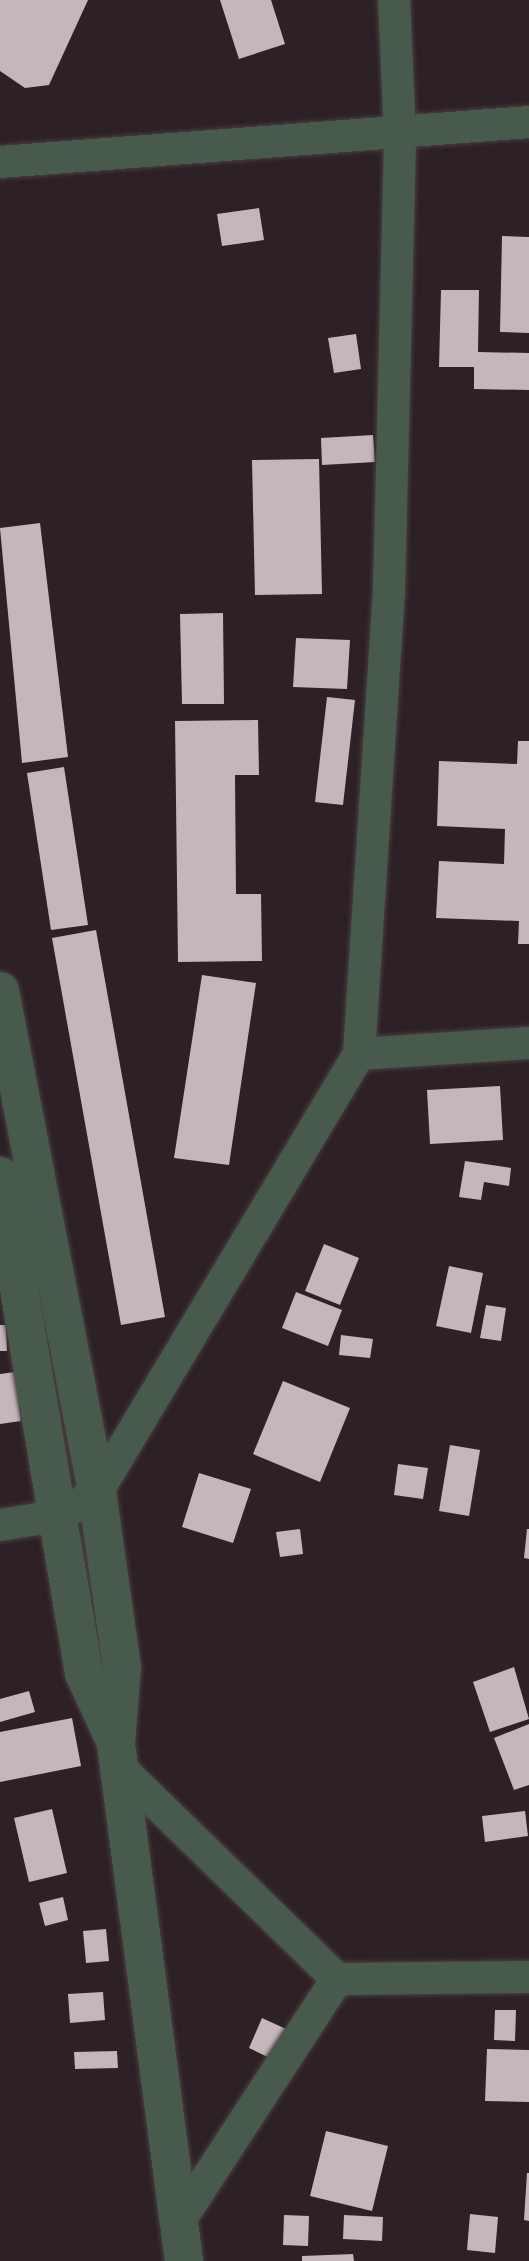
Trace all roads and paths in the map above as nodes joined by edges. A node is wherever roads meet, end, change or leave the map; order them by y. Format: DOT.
graph roads {
  1 [pos="394,0"];
  2 [pos="529,122"];
  3 [pos="400,136"];
  4 [pos="0,162"];
  5 [pos="0,991"];
  6 [pos="529,1043"];
  7 [pos="359,1054"];
  8 [pos="5,1055"];
  9 [pos="0,1176"];
  10 [pos="97,1492"];
  11 [pos="62,1515"];
  12 [pos="0,1525"];
  13 [pos="118,1756"];
  14 [pos="529,1977"];
  15 [pos="337,1979"];
  16 [pos="180,2220"];
  17 [pos="184,2261"];
  1 -- 3 [label="street"];
  2 -- 3 [label="street"];
  3 -- 4 [label="street"];
  3 -- 7 [label="street"];
  5 -- 8 [label="street"];
  6 -- 7 [label="street"];
  7 -- 10 [label="street"];
  8 -- 10 [label="street"];
  9 -- 11 [label="street"];
  10 -- 11 [label="street"];
  10 -- 13 [label="street"];
  11 -- 12 [label="street"];
  11 -- 13 [label="street"];
  13 -- 15 [label="street"];
  13 -- 16 [label="street"];
  14 -- 15 [label="street"];
  15 -- 16 [label="street"];
  16 -- 17 [label="street"];
}
